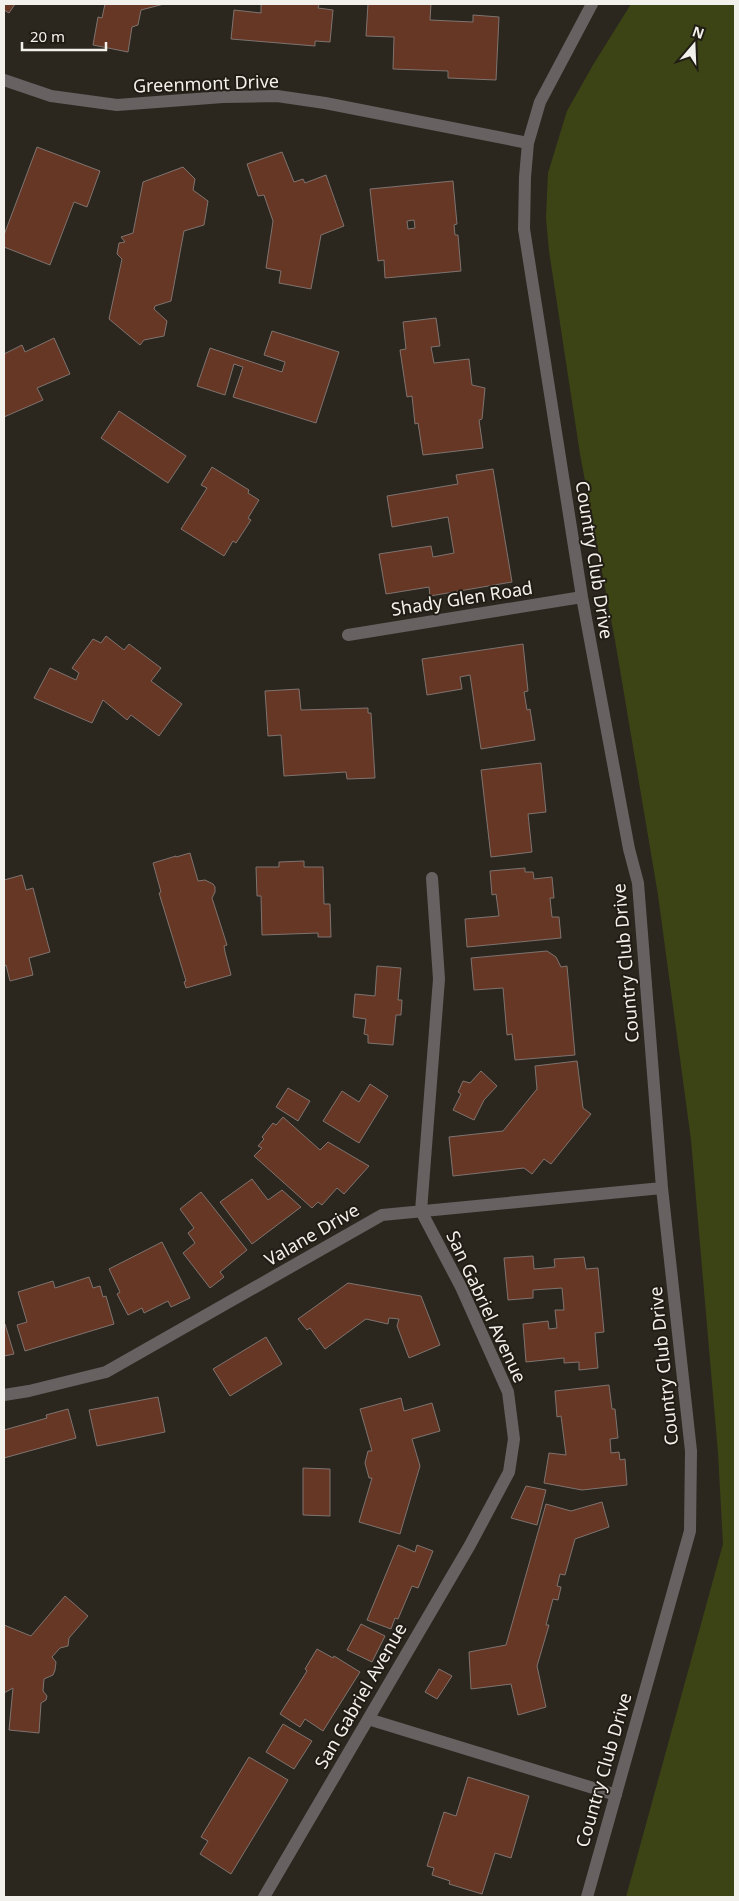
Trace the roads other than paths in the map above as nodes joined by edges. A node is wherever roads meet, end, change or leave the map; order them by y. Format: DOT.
graph roads {
  1 [pos="592,4"];
  2 [pos="4,80"];
  3 [pos="528,143"];
  4 [pos="582,597"];
  5 [pos="348,635"];
  6 [pos="432,878"];
  7 [pos="662,1188"];
  8 [pos="421,1211"];
  9 [pos="4,1395"];
  10 [pos="368,1719"];
  11 [pos="616,1795"];
  12 [pos="264,1897"];
  13 [pos="586,1897"];
  1 -- 3 [label="street, Country Club Drive"];
  2 -- 3 [label="street, Greenmont Drive"];
  3 -- 4 [label="street, Country Club Drive"];
  4 -- 5 [label="street, Shady Glen Road"];
  4 -- 7 [label="street, Country Club Drive"];
  6 -- 8 [label="street"];
  7 -- 8 [label="street, Valane Drive"];
  7 -- 11 [label="street, Country Club Drive"];
  8 -- 9 [label="street, Valane Drive"];
  8 -- 10 [label="street, San Gabriel Avenue"];
  10 -- 11 [label="street"];
  10 -- 12 [label="street, San Gabriel Avenue"];
  11 -- 13 [label="street, Country Club Drive"];
}
